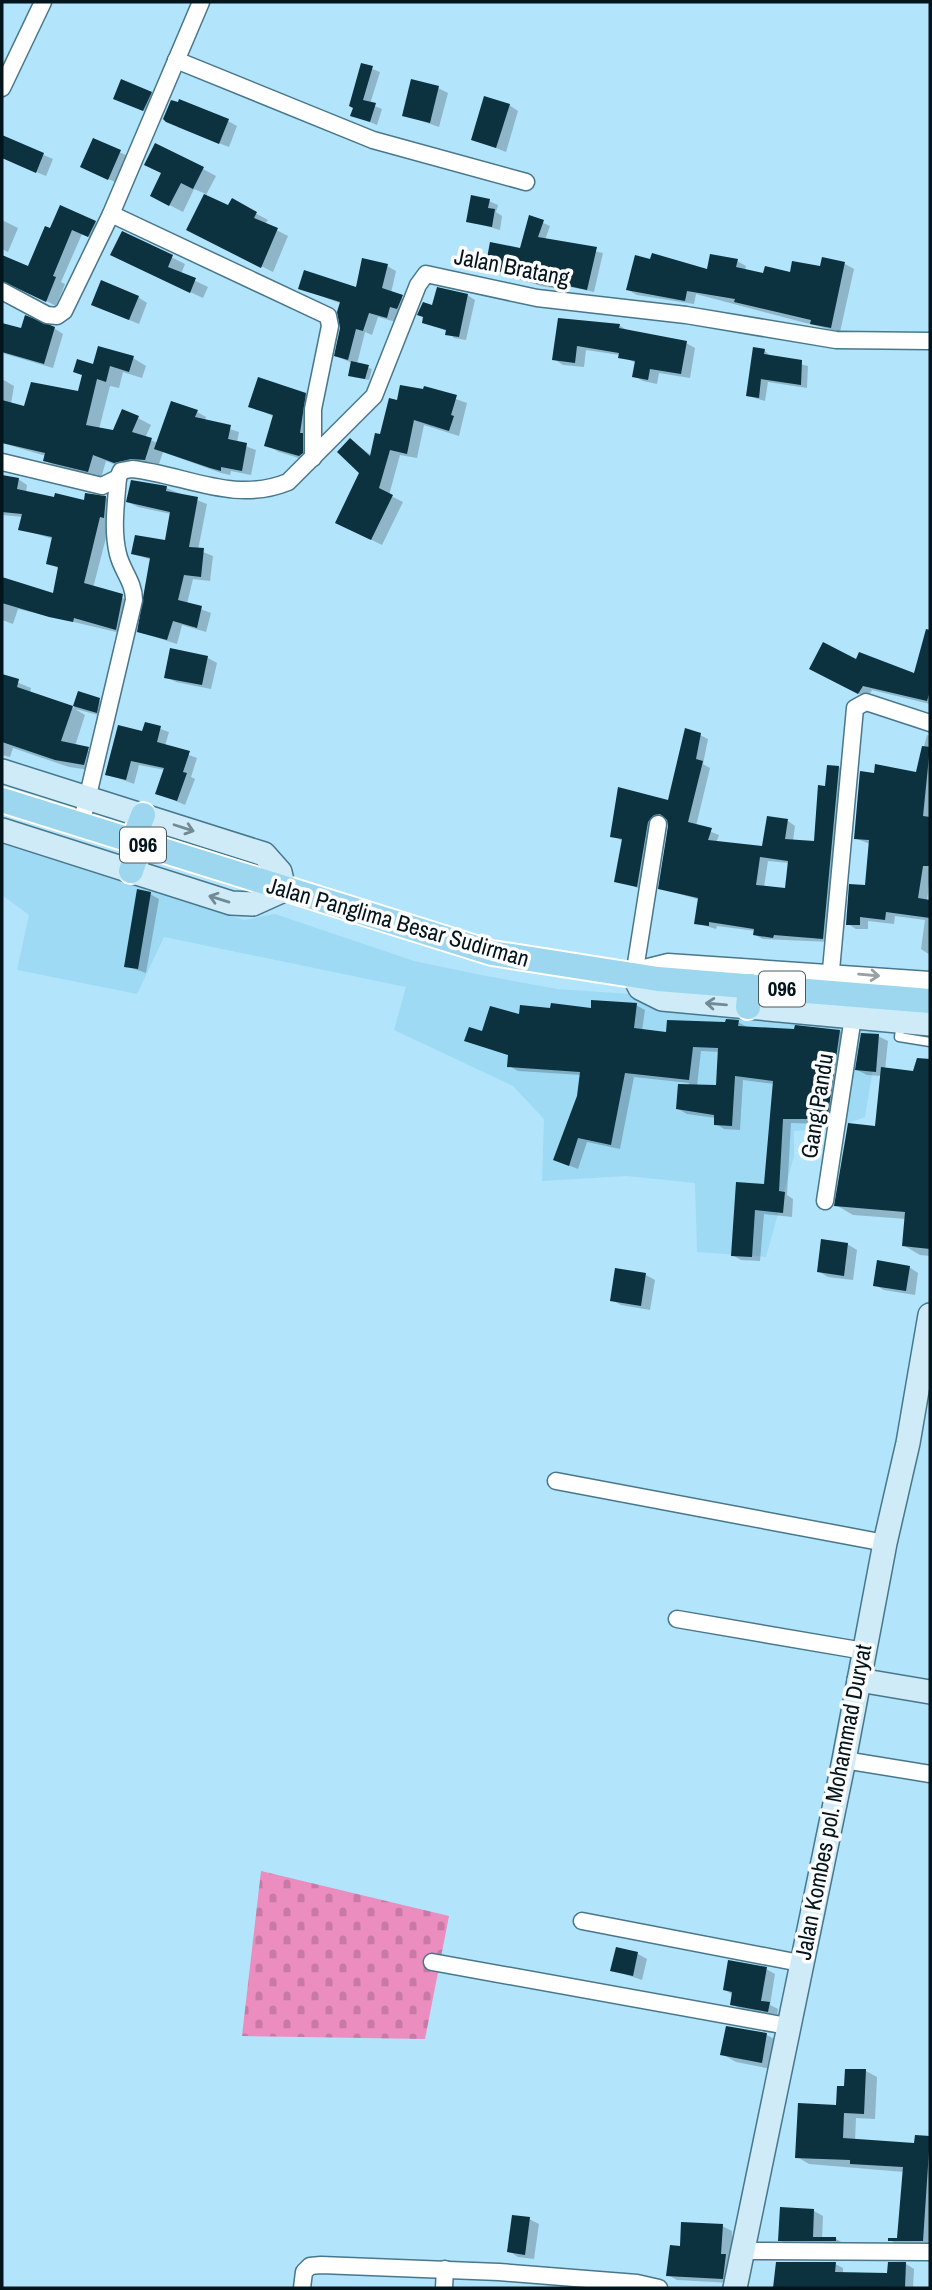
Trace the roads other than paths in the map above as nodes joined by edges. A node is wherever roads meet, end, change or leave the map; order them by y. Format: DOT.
graph roads {
  1 [pos="43,2"];
  2 [pos="201,2"];
  3 [pos="176,60"];
  4 [pos="2,88"];
  5 [pos="526,182"];
  6 [pos="111,214"];
  7 [pos="2,291"];
  8 [pos="930,341"];
  9 [pos="313,458"];
  10 [pos="2,462"];
  11 [pos="118,478"];
  12 [pos="930,723"];
  13 [pos="2,771"];
  14 [pos="88,798"];
  15 [pos="2,800"];
  16 [pos="143,815"];
  17 [pos="658,824"];
  18 [pos="81,825"];
  19 [pos="2,831"];
  20 [pos="136,843"];
  21 [pos="131,871"];
  22 [pos="284,890"];
  23 [pos="634,976"];
  24 [pos="930,980"];
  25 [pos="830,982"];
  26 [pos="749,997"];
  27 [pos="930,1001"];
  28 [pos="902,1010"];
  29 [pos="853,1017"];
  30 [pos="930,1024"];
  31 [pos="930,1042"];
  32 [pos="825,1201"];
  33 [pos="930,1315"];
  34 [pos="556,1481"];
  35 [pos="885,1543"];
  36 [pos="677,1619"];
  37 [pos="864,1651"];
  38 [pos="859,1681"];
  39 [pos="930,1692"];
  40 [pos="844,1760"];
  41 [pos="930,1774"];
  42 [pos="582,1921"];
  43 [pos="432,1962"];
  44 [pos="800,1963"];
  45 [pos="787,2026"];
  46 [pos="743,2251"];
  47 [pos="930,2252"];
  48 [pos="445,2269"];
  49 [pos="302,2288"];
  50 [pos="444,2288"];
  51 [pos="659,2288"];
  52 [pos="734,2288"];
  1 -- 4 [label="street"];
  2 -- 3 [label="street"];
  3 -- 5 [label="street"];
  3 -- 6 [label="street"];
  6 -- 7 [label="street"];
  6 -- 9 [label="street"];
  8 -- 9 [label="street, Jalan Bratang"];
  9 -- 11 [label="street, Jalan Bratang"];
  10 -- 11 [label="street, Jalan Bratang"];
  11 -- 14 [label="street"];
  12 -- 25 [label="street"];
  13 -- 14 [label="street"];
  14 -- 16 [label="street"];
  14 -- 18 [label="street"];
  15 -- 18 [label="main road, Jalan Panglima Besar Sudirman / 096"];
  16 -- 20 [label="main road"];
  16 -- 22 [label="street, one-way"];
  17 -- 23 [label="street"];
  18 -- 20 [label="main road, Jalan Panglima Besar Sudirman / 096"];
  19 -- 21 [label="street"];
  20 -- 21 [label="main road"];
  20 -- 22 [label="main road, Jalan Panglima Besar Sudirman / 096"];
  22 -- 21 [label="street, one-way"];
  22 -- 23 [label="main road, Jalan Panglima Besar Sudirman / 096"];
  23 -- 25 [label="street"];
  23 -- 26 [label="main road, Jalan Panglima Besar Sudirman / 096"];
  25 -- 24 [label="street, one-way"];
  25 -- 26 [label="main road, Jalan Panglima Besar Sudirman / 096"];
  25 -- 28 [label="main road, Jalan Panglima Besar Sudirman / 096"];
  26 -- 29 [label="street"];
  27 -- 28 [label="main road, Jalan Panglima Besar Sudirman / 096"];
  28 -- 29 [label="street"];
  28 -- 30 [label="street"];
  28 -- 31 [label="lane"];
  29 -- 32 [label="street, Gang Pandu"];
  33 -- 35 [label="street, Jalan Kombes pol. Mohammad Duryat"];
  34 -- 35 [label="street"];
  35 -- 37 [label="street, Jalan Kombes pol. Mohammad Duryat"];
  36 -- 37 [label="street"];
  37 -- 38 [label="street, Jalan Kombes pol. Mohammad Duryat"];
  38 -- 39 [label="street"];
  38 -- 40 [label="street, Jalan Kombes pol. Mohammad Duryat"];
  40 -- 41 [label="street"];
  40 -- 44 [label="street, Jalan Kombes pol. Mohammad Duryat"];
  42 -- 44 [label="street"];
  43 -- 45 [label="street"];
  44 -- 45 [label="street, Jalan Kombes pol. Mohammad Duryat"];
  45 -- 46 [label="street, Jalan Kombes pol. Mohammad Duryat"];
  46 -- 47 [label="street"];
  46 -- 52 [label="street, Jalan Kombes pol. Mohammad Duryat"];
  48 -- 49 [label="street"];
  48 -- 50 [label="street"];
  48 -- 51 [label="street"];
}
